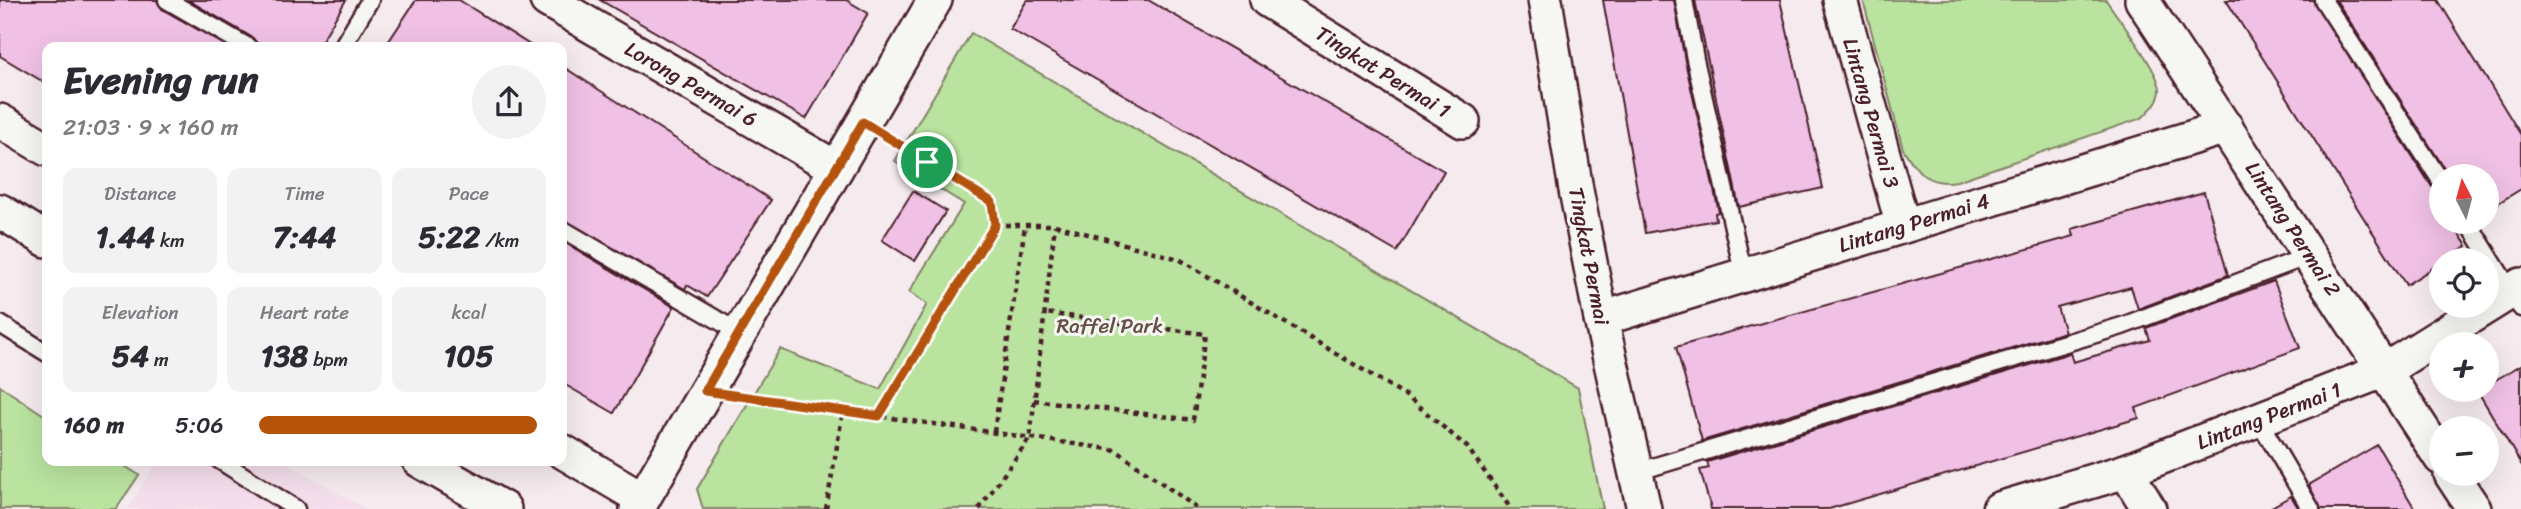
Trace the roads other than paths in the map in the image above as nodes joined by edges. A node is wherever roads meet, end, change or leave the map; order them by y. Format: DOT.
graph roads {
  1 [pos="167,0"];
  2 [pos="370,0"];
  3 [pos="547,0"];
  4 [pos="1266,0"];
  5 [pos="1545,0"];
  6 [pos="1684,0"];
  7 [pos="1840,0"];
  8 [pos="2142,0"];
  9 [pos="2323,0"];
  10 [pos="927,3"];
  11 [pos="239,42"];
  12 [pos="345,42"];
  13 [pos="0,121"];
  14 [pos="1463,121"];
  15 [pos="2226,127"];
  16 [pos="42,146"];
  17 [pos="2430,164"];
  18 [pos="836,168"];
  19 [pos="0,211"];
  20 [pos="1903,226"];
  21 [pos="567,232"];
  22 [pos="2476,234"];
  23 [pos="42,237"];
  24 [pos="2311,255"];
  25 [pos="1744,276"];
  26 [pos="2517,295"];
  27 [pos="1601,319"];
  28 [pos="0,324"];
  29 [pos="740,333"];
  30 [pos="42,350"];
  31 [pos="2385,370"];
  32 [pos="2259,421"];
  33 [pos="2429,439"];
  34 [pos="567,454"];
  35 [pos="228,466"];
  36 [pos="429,466"];
  37 [pos="2126,471"];
  38 [pos="1636,472"];
  39 [pos="2459,486"];
  40 [pos="640,504"];
  41 [pos="296,509"];
  42 [pos="504,509"];
  43 [pos="1644,509"];
  44 [pos="1999,509"];
  45 [pos="2149,509"];
  46 [pos="2311,509"];
  47 [pos="2474,509"];
  1 -- 11 [label="lane"];
  2 -- 12 [label="lane"];
  3 -- 18 [label="street, Lorong Permai 6"];
  4 -- 14 [label="street, Tingkat Permai 1"];
  5 -- 27 [label="street, Tingkat Permai"];
  6 -- 25 [label="lane"];
  7 -- 20 [label="street, Lintang Permai 3"];
  8 -- 15 [label="street, Lintang Permai 2"];
  9 -- 17 [label="lane"];
  10 -- 18 [label="street"];
  13 -- 16 [label="street"];
  15 -- 20 [label="street, Lintang Permai 4"];
  15 -- 24 [label="street, Lintang Permai 2"];
  18 -- 29 [label="street"];
  19 -- 23 [label="street"];
  20 -- 25 [label="street, Lintang Permai 4"];
  21 -- 29 [label="lane"];
  22 -- 26 [label="lane"];
  24 -- 31 [label="street, Lintang Permai 2"];
  24 -- 38 [label="lane"];
  25 -- 27 [label="street, Lintang Permai 4"];
  26 -- 31 [label="street, Lintang Permai 1"];
  27 -- 38 [label="street, Tingkat Permai"];
  28 -- 30 [label="lane"];
  29 -- 40 [label="street"];
  31 -- 32 [label="street, Lintang Permai 1"];
  31 -- 33 [label="street, Lintang Permai 2"];
  32 -- 37 [label="street, Lintang Permai 1"];
  32 -- 46 [label="lane"];
  34 -- 40 [label="street"];
  35 -- 41 [label="lane"];
  36 -- 42 [label="street"];
  37 -- 44 [label="street, Lintang Permai 1"];
  37 -- 45 [label="street"];
  38 -- 43 [label="street, Tingkat Permai"];
  39 -- 47 [label="street"];
}
